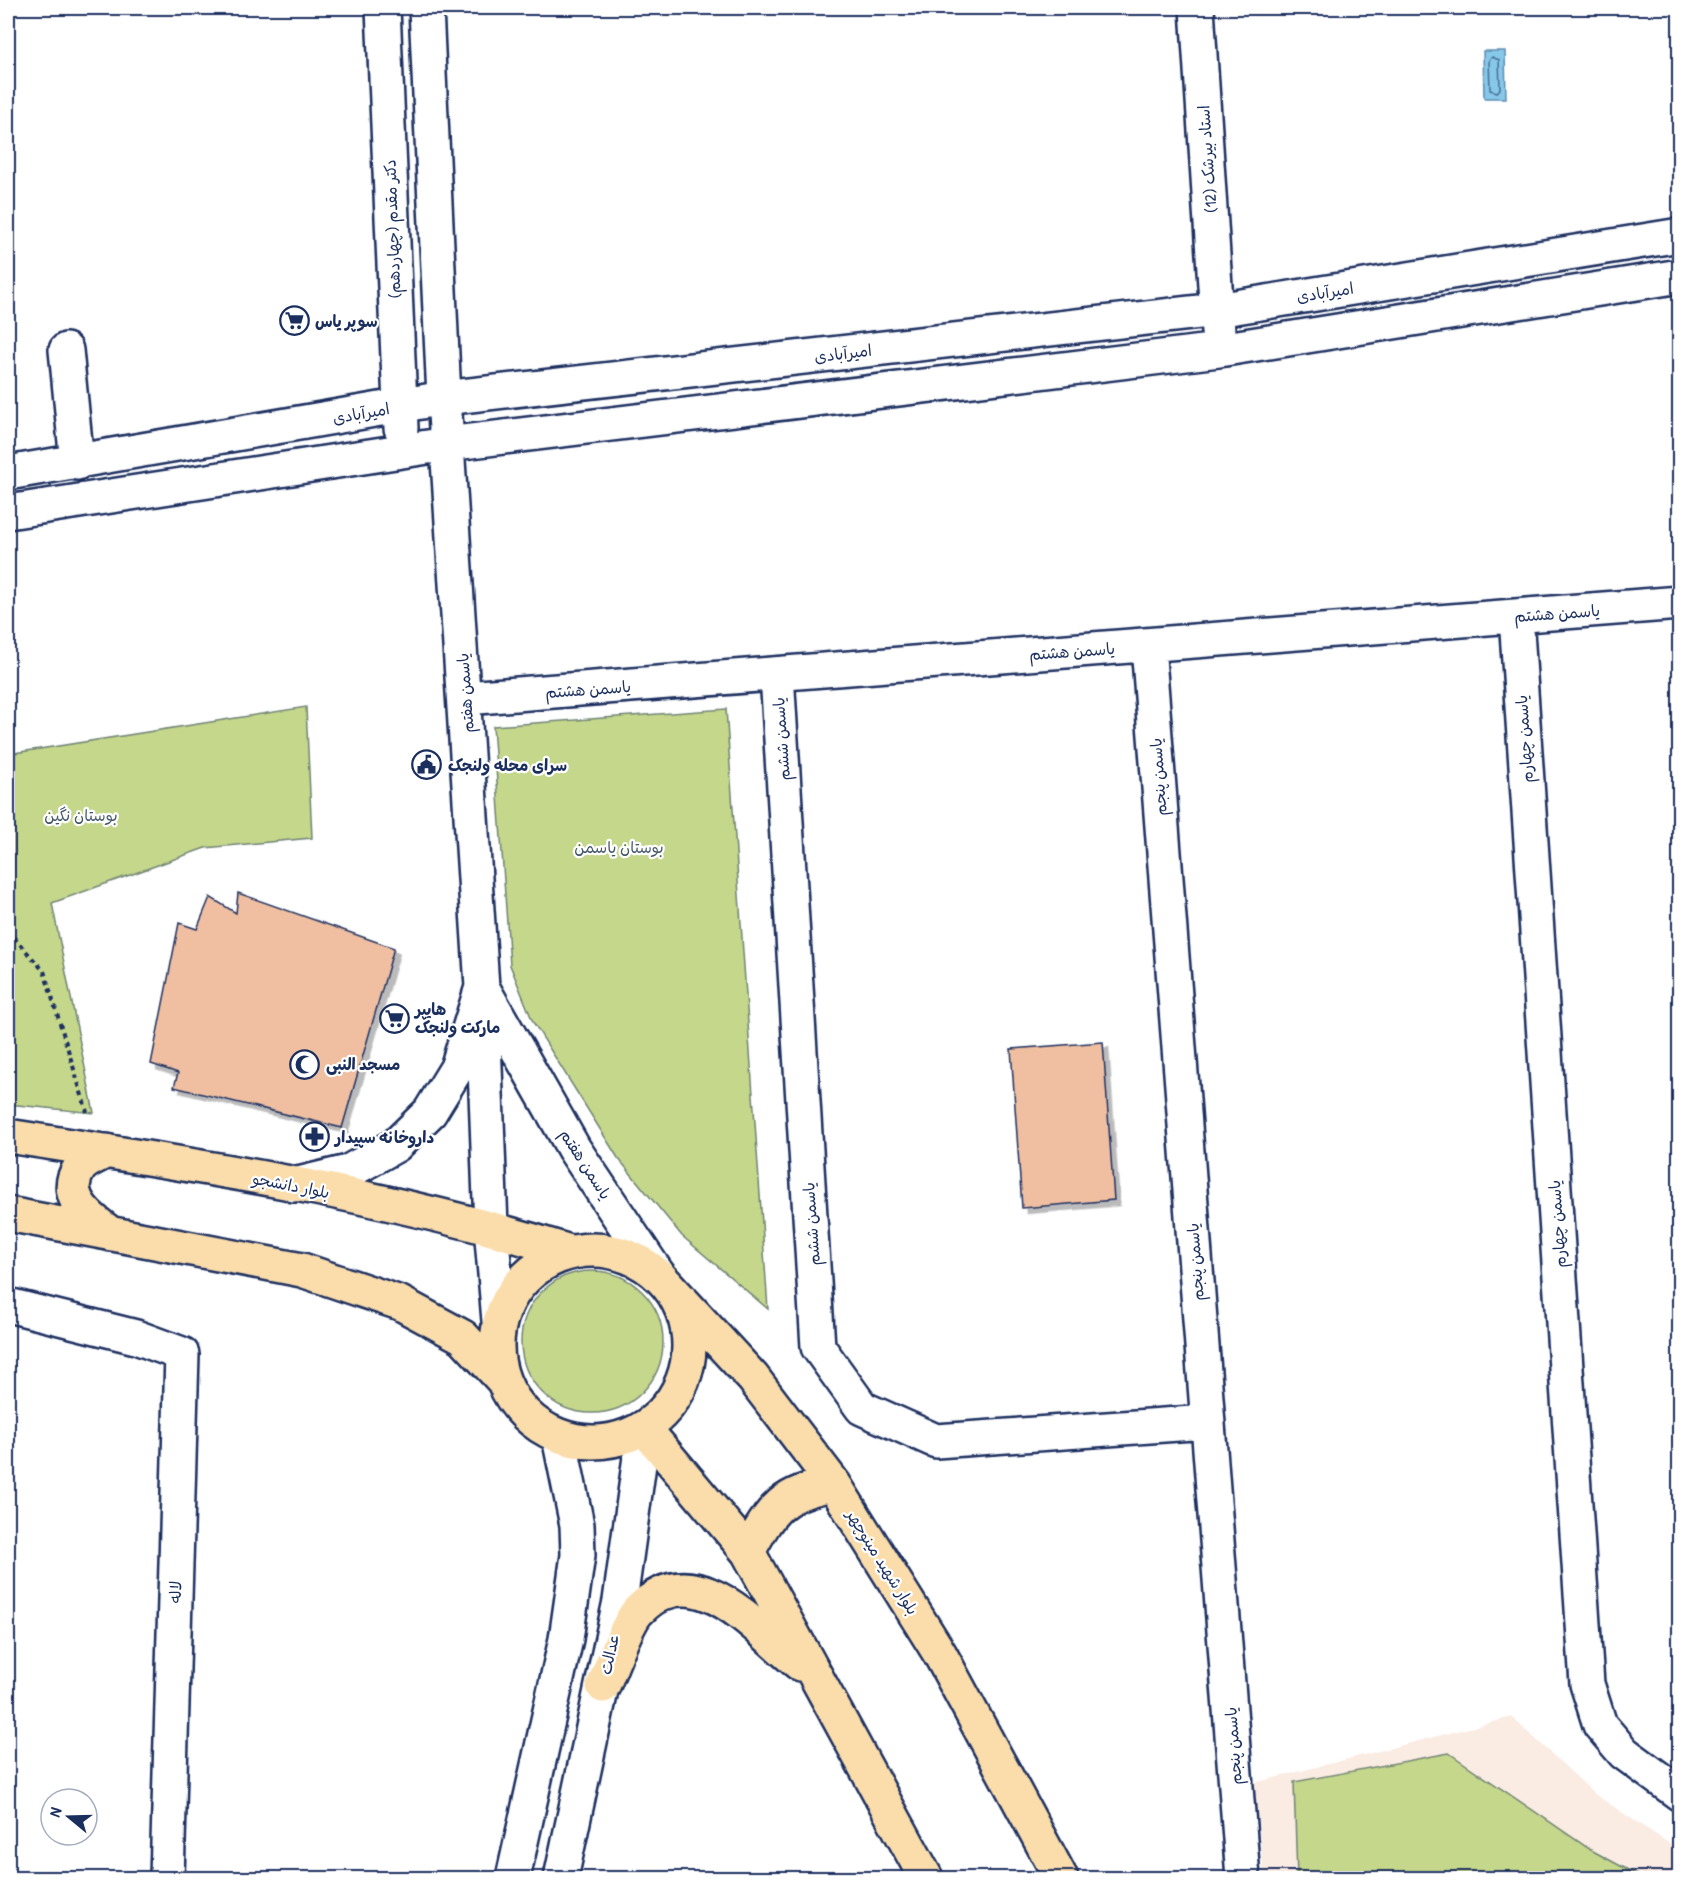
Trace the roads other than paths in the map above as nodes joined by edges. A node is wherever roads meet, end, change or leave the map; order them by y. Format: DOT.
graph roads {
  1 [pos="382,8"];
  2 [pos="426,8"];
  3 [pos="1197,8"];
  4 [pos="1680,235"];
  5 [pos="1680,276"];
  6 [pos="1216,310"];
  7 [pos="66,350"];
  8 [pos="1219,350"];
  9 [pos="444,398"];
  10 [pos="400,407"];
  11 [pos="447,444"];
  12 [pos="402,451"];
  13 [pos="76,463"];
  14 [pos="8,473"];
  15 [pos="8,512"];
  16 [pos="1680,603"];
  17 [pos="1516,616"];
  18 [pos="1148,645"];
  19 [pos="777,674"];
  20 [pos="465,698"];
  21 [pos="482,987"];
  22 [pos="8,1136"];
  23 [pos="102,1151"];
  24 [pos="294,1185"];
  25 [pos="8,1214"];
  26 [pos="491,1227"];
  27 [pos="111,1234"];
  28 [pos="570,1252"];
  29 [pos="659,1276"];
  30 [pos="8,1305"];
  31 [pos="500,1321"];
  32 [pos="502,1379"];
  33 [pos="1207,1422"];
  34 [pos="644,1428"];
  35 [pos="560,1437"];
  36 [pos="834,1484"];
  37 [pos="748,1552"];
  38 [pos="816,1676"];
  39 [pos="603,1686"];
  40 [pos="1680,1794"];
  41 [pos="167,1878"];
  42 [pos="513,1878"];
  43 [pos="561,1878"];
  44 [pos="926,1878"];
  45 [pos="1061,1878"];
  46 [pos="1243,1878"];
  1 -- 10 [label="street, دکتر مقدم (چهاردهم)"];
  2 -- 9 [label="street"];
  3 -- 6 [label="street, استاد بیرشک (12)"];
  4 -- 6 [label="street, امیرآبادی"];
  5 -- 8 [label="street"];
  6 -- 8 [label="street, استاد بیرشک (12)"];
  6 -- 9 [label="street, امیرآبادی"];
  7 -- 13 [label="street"];
  8 -- 11 [label="street"];
  9 -- 10 [label="street, امیرآبادی"];
  9 -- 11 [label="street, یاسمن هفتم"];
  10 -- 12 [label="street, دکتر مقدم (چهاردهم)"];
  10 -- 13 [label="street, امیرآبادی"];
  11 -- 12 [label="street"];
  11 -- 20 [label="street, یاسمن هفتم"];
  12 -- 15 [label="street"];
  13 -- 14 [label="street, امیرآبادی"];
  16 -- 17 [label="street, یاسمن هشتم"];
  17 -- 18 [label="street, یاسمن هشتم"];
  17 -- 40 [label="street, یاسمن چهارم"];
  18 -- 19 [label="street, یاسمن هشتم"];
  18 -- 33 [label="street, یاسمن پنجم"];
  19 -- 20 [label="street, یاسمن هشتم"];
  19 -- 33 [label="street, یاسمن ششم"];
  20 -- 21 [label="street, یاسمن هفتم"];
  21 -- 24 [label="street, یاسمن هفتم"];
  21 -- 26 [label="street"];
  21 -- 29 [label="street, یاسمن هفتم"];
  22 -- 23 [label="main road, بلوار دانشجو"];
  23 -- 24 [label="main road, بلوار دانشجو"];
  23 -- 27 [label="main road"];
  24 -- 26 [label="main road, بلوار دانشجو"];
  25 -- 27 [label="main road"];
  26 -- 28 [label="main road, بلوار دانشجو"];
  26 -- 31 [label="street"];
  27 -- 32 [label="main road"];
  28 -- 29 [label="main road"];
  28 -- 31 [label="main road"];
  29 -- 34 [label="main road"];
  29 -- 36 [label="main road, بلوار شهید مینوچهر"];
  30 -- 41 [label="street, لاله"];
  31 -- 32 [label="main road"];
  32 -- 35 [label="main road"];
  33 -- 46 [label="street, یاسمن پنجم"];
  34 -- 35 [label="main road"];
  34 -- 37 [label="main road"];
  34 -- 39 [label="street, عدالت"];
  35 -- 42 [label="street"];
  36 -- 37 [label="main road"];
  36 -- 45 [label="main road, بلوار شهید مینوچهر"];
  37 -- 38 [label="main road"];
  38 -- 39 [label="main road"];
  38 -- 44 [label="main road"];
  39 -- 43 [label="street, عدالت"];
}
